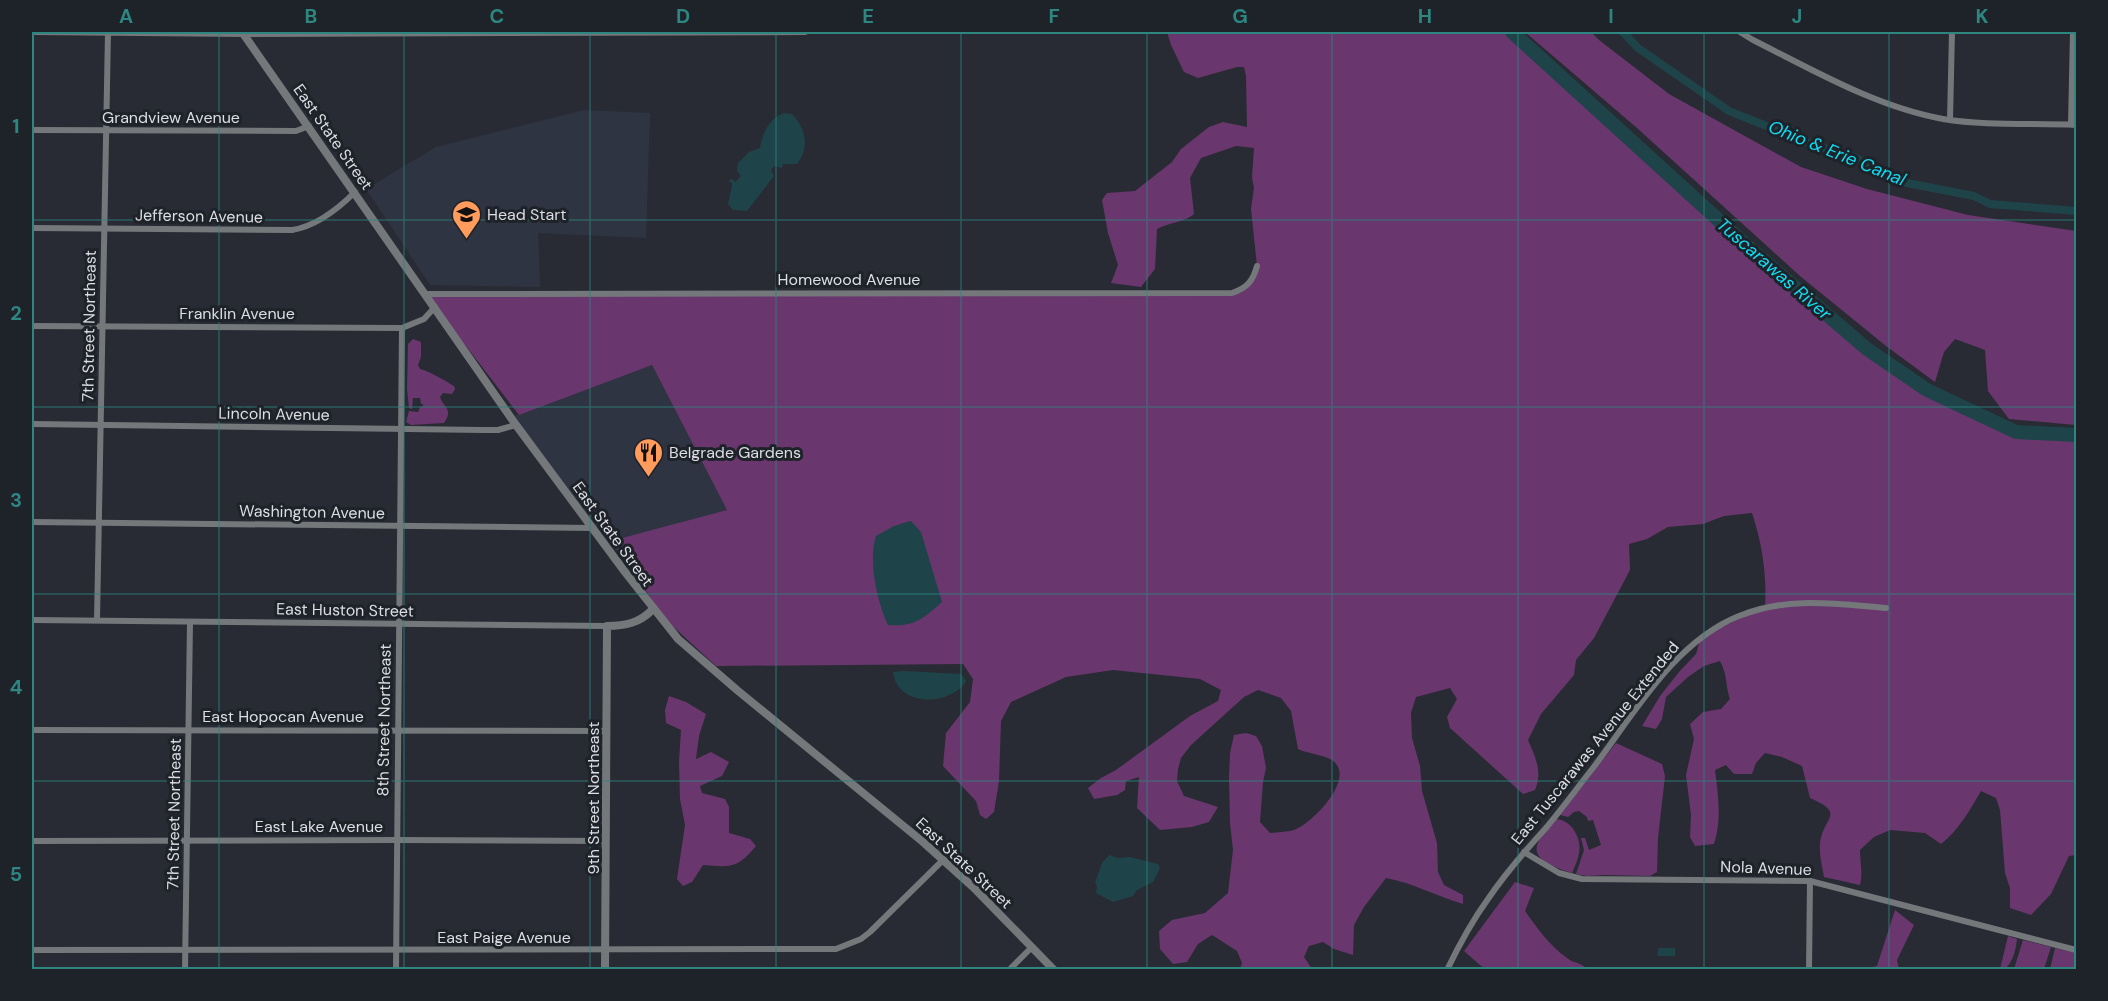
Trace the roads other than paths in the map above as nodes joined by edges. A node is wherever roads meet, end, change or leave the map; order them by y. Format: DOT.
graph roads {
  1 [pos="35,32"];
  2 [pos="108,32"];
  3 [pos="676,32"];
  4 [pos="805,32"];
  5 [pos="1743,32"];
  6 [pos="1952,32"];
  7 [pos="2073,32"];
  8 [pos="243,33"];
  9 [pos="1950,120"];
  10 [pos="2074,124"];
  11 [pos="309,126"];
  12 [pos="32,130"];
  13 [pos="106,130"];
  14 [pos="355,192"];
  15 [pos="32,228"];
  16 [pos="104,229"];
  17 [pos="1257,266"];
  18 [pos="426,294"];
  19 [pos="435,308"];
  20 [pos="32,326"];
  21 [pos="102,326"];
  22 [pos="402,328"];
  23 [pos="32,424"];
  24 [pos="516,424"];
  25 [pos="100,425"];
  26 [pos="401,429"];
  27 [pos="32,522"];
  28 [pos="99,522"];
  29 [pos="400,527"];
  30 [pos="593,528"];
  31 [pos="1886,608"];
  32 [pos="653,609"];
  33 [pos="32,620"];
  34 [pos="97,620"];
  35 [pos="190,622"];
  36 [pos="399,625"];
  37 [pos="607,626"];
  38 [pos="188,729"];
  39 [pos="32,730"];
  40 [pos="398,730"];
  41 [pos="607,731"];
  42 [pos="397,840"];
  43 [pos="32,841"];
  44 [pos="187,841"];
  45 [pos="606,841"];
  46 [pos="1524,852"];
  47 [pos="943,860"];
  48 [pos="1810,881"];
  49 [pos="1032,947"];
  50 [pos="32,950"];
  51 [pos="605,950"];
  52 [pos="2076,950"];
  53 [pos="185,951"];
  54 [pos="396,951"];
  55 [pos="185,969"];
  56 [pos="396,969"];
  57 [pos="605,969"];
  58 [pos="1009,969"];
  59 [pos="1054,969"];
  60 [pos="1447,969"];
  61 [pos="1809,969"];
  1 -- 2 [label="street"];
  2 -- 8 [label="street"];
  2 -- 13 [label="street, 7th Street Northeast"];
  3 -- 4 [label="street"];
  3 -- 8 [label="street"];
  5 -- 9 [label="street"];
  6 -- 9 [label="street"];
  7 -- 10 [label="street"];
  8 -- 11 [label="street, East State Street"];
  9 -- 10 [label="street"];
  11 -- 13 [label="street, Grandview Avenue"];
  11 -- 14 [label="street, East State Street"];
  12 -- 13 [label="street, Grandview Avenue"];
  13 -- 16 [label="street, 7th Street Northeast"];
  14 -- 16 [label="street, Jefferson Avenue"];
  14 -- 18 [label="street, East State Street"];
  15 -- 16 [label="street, Jefferson Avenue"];
  16 -- 21 [label="street, 7th Street Northeast"];
  17 -- 18 [label="street, Homewood Avenue"];
  18 -- 19 [label="street, East State Street"];
  19 -- 22 [label="street, Franklin Avenue"];
  19 -- 24 [label="street, East State Street"];
  20 -- 21 [label="street, Franklin Avenue"];
  21 -- 22 [label="street, Franklin Avenue"];
  21 -- 25 [label="street, 7th Street Northeast"];
  22 -- 26 [label="street, 8th Street Northeast"];
  23 -- 25 [label="street, Lincoln Avenue"];
  24 -- 26 [label="street, Lincoln Avenue"];
  24 -- 30 [label="street, East State Street"];
  25 -- 26 [label="street, Lincoln Avenue"];
  25 -- 28 [label="street, 7th Street Northeast"];
  26 -- 29 [label="street, 8th Street Northeast"];
  27 -- 28 [label="street, Washington Avenue"];
  28 -- 29 [label="street, Washington Avenue"];
  28 -- 34 [label="street, 7th Street Northeast"];
  29 -- 30 [label="street, Washington Avenue"];
  29 -- 36 [label="street, 8th Street Northeast"];
  30 -- 32 [label="street, East State Street"];
  31 -- 46 [label="street, East Tuscarawas Avenue Extended"];
  32 -- 37 [label="street, East Huston Street"];
  32 -- 47 [label="street, East State Street"];
  33 -- 34 [label="street, East Huston Street"];
  34 -- 35 [label="street, East Huston Street"];
  35 -- 36 [label="street, East Huston Street"];
  35 -- 38 [label="street, 7th Street Northeast"];
  36 -- 37 [label="street, East Huston Street"];
  36 -- 40 [label="street, 8th Street Northeast"];
  37 -- 41 [label="street, 9th Street Northeast"];
  38 -- 39 [label="street, East Hopocan Avenue"];
  38 -- 40 [label="street, East Hopocan Avenue"];
  38 -- 44 [label="street, 7th Street Northeast"];
  40 -- 41 [label="street, East Hopocan Avenue"];
  40 -- 42 [label="street, 8th Street Northeast"];
  41 -- 45 [label="street, 9th Street Northeast"];
  42 -- 44 [label="street, East Lake Avenue"];
  42 -- 45 [label="street, East Lake Avenue"];
  42 -- 54 [label="street, 8th Street Northeast"];
  43 -- 44 [label="street, East Lake Avenue"];
  44 -- 53 [label="street, 7th Street Northeast"];
  45 -- 51 [label="street, 9th Street Northeast"];
  46 -- 48 [label="street, Nola Avenue"];
  46 -- 60 [label="street, East Tuscarawas Avenue Extended"];
  47 -- 49 [label="street, East State Street"];
  47 -- 51 [label="street, East Paige Avenue"];
  48 -- 52 [label="street, Nola Avenue"];
  48 -- 61 [label="street"];
  49 -- 58 [label="street"];
  49 -- 59 [label="street, East State Street"];
  50 -- 53 [label="street, East Paige Avenue"];
  51 -- 54 [label="street, East Paige Avenue"];
  51 -- 57 [label="street, 9th Street Northeast"];
  53 -- 54 [label="street, East Paige Avenue"];
  53 -- 55 [label="street, 7th Street Northeast"];
  54 -- 56 [label="street, 8th Street Northeast"];
}
